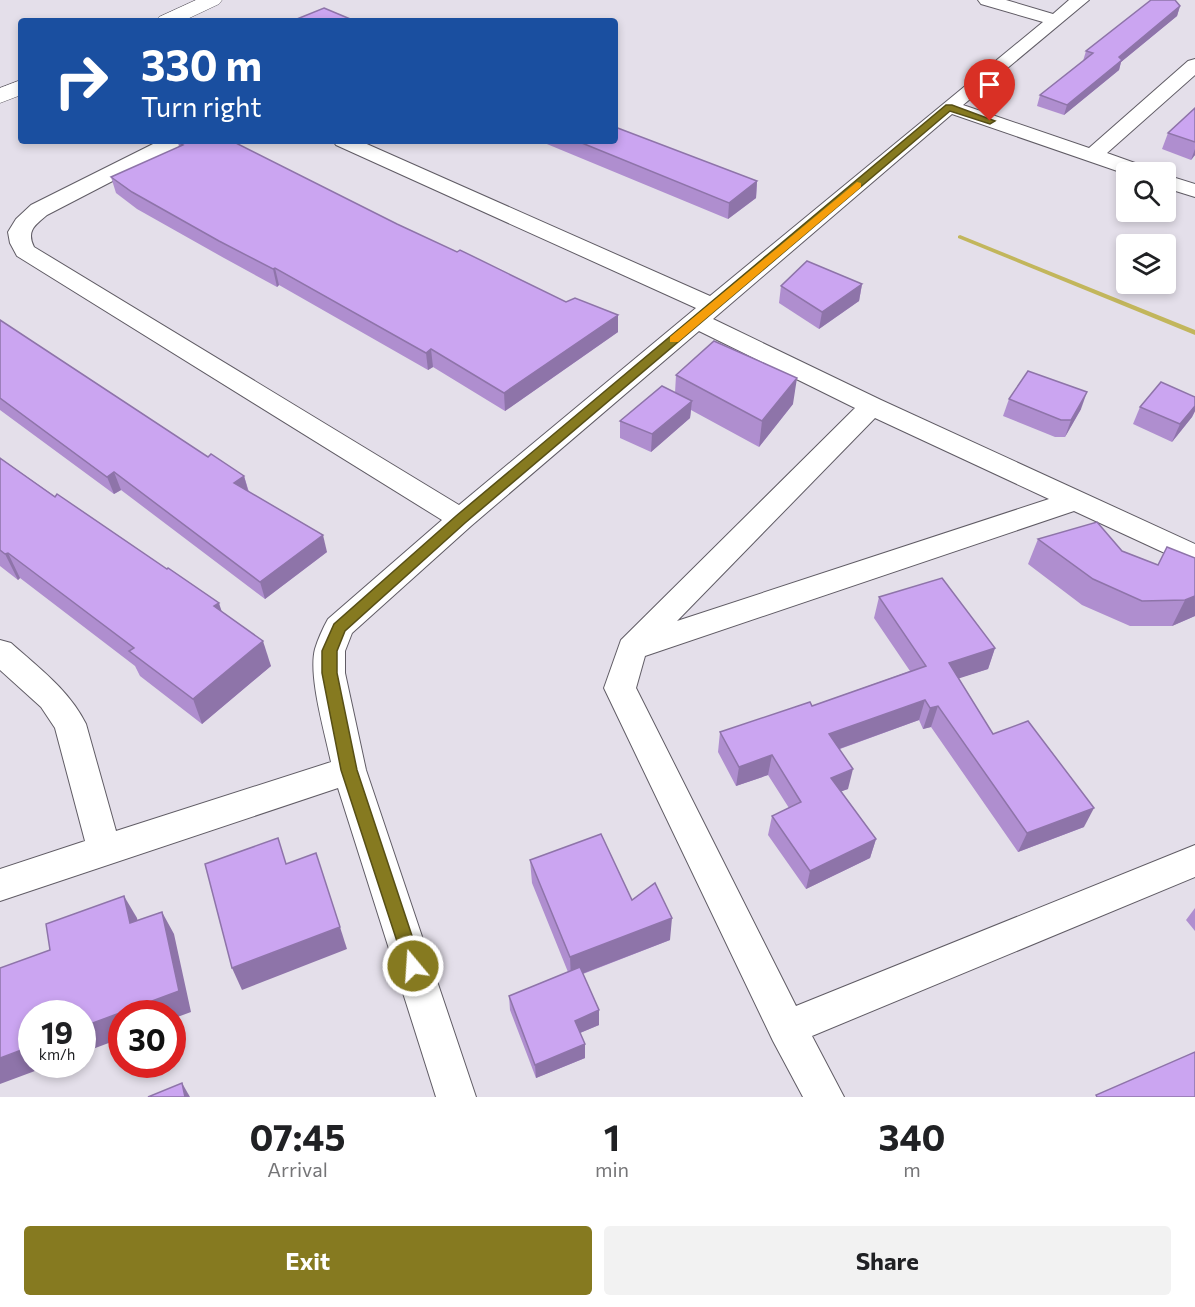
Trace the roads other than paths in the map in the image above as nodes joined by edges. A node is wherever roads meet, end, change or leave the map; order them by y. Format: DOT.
graph roads {
  1 [pos="212,0"];
  2 [pos="987,0"];
  3 [pos="1080,0"];
  4 [pos="173,18"];
  5 [pos="1056,20"];
  6 [pos="1195,65"];
  7 [pos="18,88"];
  8 [pos="0,96"];
  9 [pos="949,107"];
  10 [pos="169,144"];
  11 [pos="349,144"];
  12 [pos="1092,156"];
  13 [pos="1116,164"];
  14 [pos="1176,184"];
  15 [pos="1195,191"];
  16 [pos="705,314"];
  17 [pos="872,406"];
  18 [pos="1075,501"];
  19 [pos="461,519"];
  20 [pos="1195,556"];
  21 [pos="632,648"];
  22 [pos="0,652"];
  23 [pos="349,770"];
  24 [pos="105,852"];
  25 [pos="1195,861"];
  26 [pos="0,885"];
  27 [pos="787,1028"];
  28 [pos="456,1097"];
  29 [pos="824,1097"];
  1 -- 4 [label="street"];
  2 -- 5 [label="street"];
  3 -- 5 [label="street"];
  5 -- 9 [label="street"];
  6 -- 12 [label="street"];
  7 -- 8 [label="street"];
  9 -- 12 [label="street"];
  9 -- 16 [label="street"];
  10 -- 19 [label="street"];
  11 -- 16 [label="street"];
  12 -- 13 [label="street"];
  14 -- 15 [label="street"];
  16 -- 17 [label="street"];
  16 -- 19 [label="street"];
  17 -- 18 [label="street"];
  17 -- 21 [label="street"];
  18 -- 20 [label="street"];
  18 -- 21 [label="street"];
  19 -- 23 [label="street"];
  21 -- 27 [label="street"];
  22 -- 24 [label="street"];
  23 -- 24 [label="street"];
  23 -- 28 [label="street"];
  24 -- 26 [label="street"];
  25 -- 27 [label="street"];
  27 -- 29 [label="street"];
}
